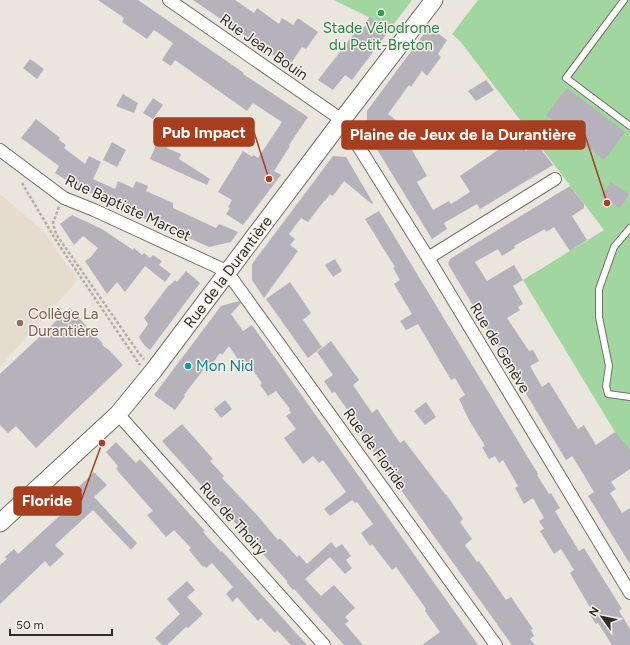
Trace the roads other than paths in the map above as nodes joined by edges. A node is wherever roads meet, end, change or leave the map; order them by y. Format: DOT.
graph roads {
  1 [pos="169,0"];
  2 [pos="434,0"];
  3 [pos="624,0"];
  4 [pos="342,120"];
  5 [pos="630,126"];
  6 [pos="0,150"];
  7 [pos="555,179"];
  8 [pos="630,228"];
  9 [pos="428,258"];
  10 [pos="227,273"];
  11 [pos="630,397"];
  12 [pos="118,414"];
  13 [pos="0,523"];
  14 [pos="630,593"];
  15 [pos="324,645"];
  16 [pos="496,645"];
  1 -- 4 [label="street, Rue Jean Bouin"];
  2 -- 4 [label="street, Rue de la Durantière"];
  3 -- 5 [label="lane"];
  4 -- 9 [label="street, Rue de Genève"];
  4 -- 10 [label="street, Rue de la Durantière"];
  6 -- 10 [label="street, Rue Baptiste Marcet"];
  7 -- 9 [label="street"];
  8 -- 11 [label="lane"];
  9 -- 14 [label="street, Rue de Genève"];
  10 -- 12 [label="street, Rue de la Durantière"];
  10 -- 16 [label="street, Rue de Floride"];
  12 -- 13 [label="street, Rue de la Durantière"];
  12 -- 15 [label="street, Rue de Thoiry"];
}
